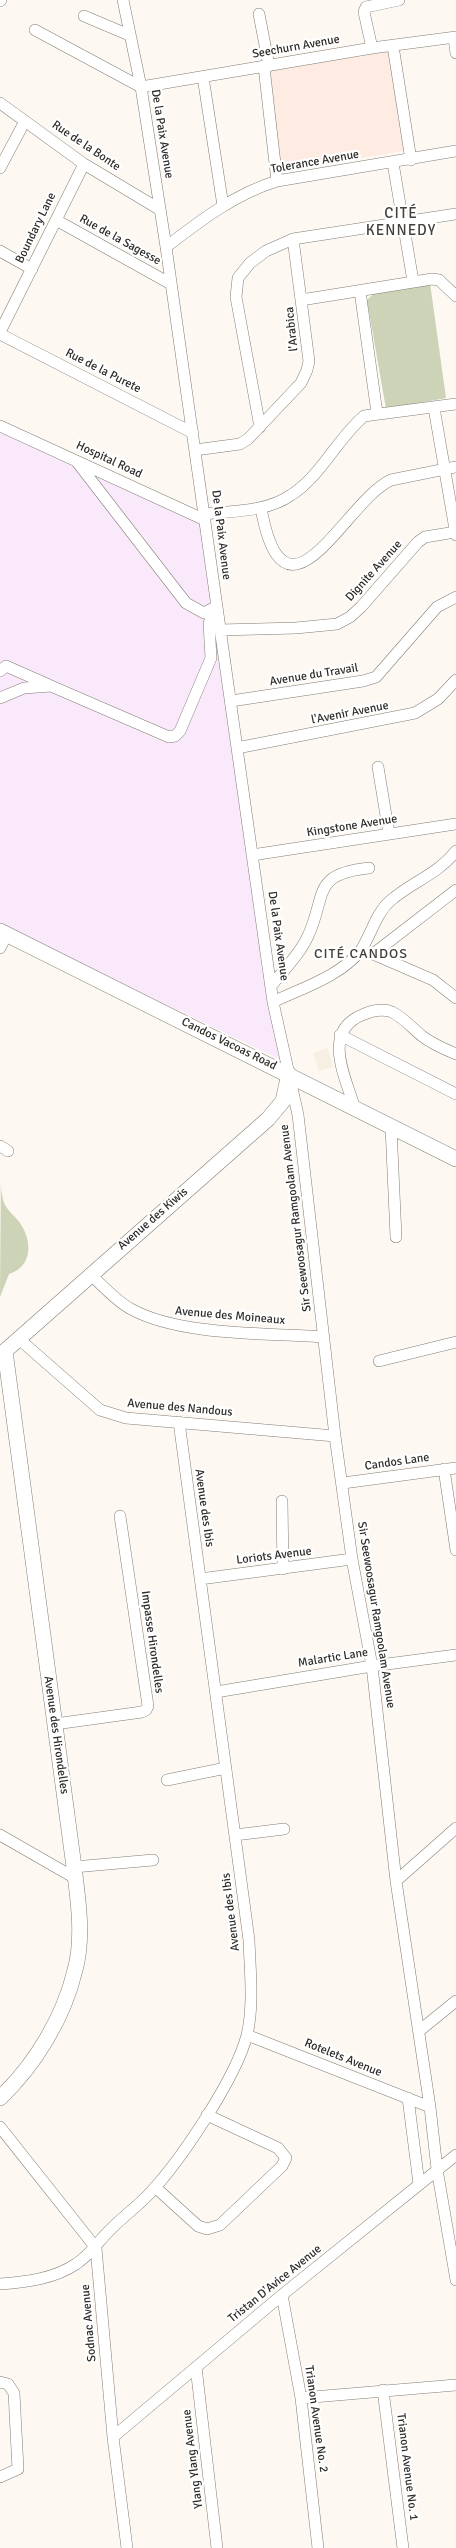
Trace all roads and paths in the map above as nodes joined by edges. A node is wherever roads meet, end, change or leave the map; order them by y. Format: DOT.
graph roads {
  1 [pos="122,0"];
  2 [pos="399,0"];
  3 [pos="365,3"];
  4 [pos="259,14"];
  5 [pos="84,16"];
  6 [pos="35,30"];
  7 [pos="128,35"];
  8 [pos="455,37"];
  9 [pos="393,46"];
  10 [pos="372,48"];
  11 [pos="456,53"];
  12 [pos="267,66"];
  13 [pos="203,77"];
  14 [pos="141,87"];
  15 [pos="0,103"];
  16 [pos="25,121"];
  17 [pos="456,151"];
  18 [pos="412,160"];
  19 [pos="84,164"];
  20 [pos="393,164"];
  21 [pos="0,168"];
  22 [pos="277,181"];
  23 [pos="223,206"];
  24 [pos="159,209"];
  25 [pos="456,214"];
  26 [pos="56,220"];
  27 [pos="402,222"];
  28 [pos="293,239"];
  29 [pos="166,247"];
  30 [pos="0,251"];
  31 [pos="32,268"];
  32 [pos="413,281"];
  33 [pos="171,284"];
  34 [pos="360,291"];
  35 [pos="456,296"];
  36 [pos="301,300"];
  37 [pos="0,333"];
  38 [pos="456,404"];
  39 [pos="434,408"];
  40 [pos="377,414"];
  41 [pos="0,426"];
  42 [pos="260,427"];
  43 [pos="193,433"];
  44 [pos="195,450"];
  45 [pos="75,459"];
  46 [pos="451,468"];
  47 [pos="262,508"];
  48 [pos="205,517"];
  49 [pos="456,533"];
  50 [pos="456,597"];
  51 [pos="217,606"];
  52 [pos="220,630"];
  53 [pos="0,671"];
  54 [pos="456,680"];
  55 [pos="51,686"];
  56 [pos="0,698"];
  57 [pos="231,701"];
  58 [pos="237,748"];
  59 [pos="378,767"];
  60 [pos="456,824"];
  61 [pos="389,834"];
  62 [pos="456,851"];
  63 [pos="252,855"];
  64 [pos="369,868"];
  65 [pos="456,890"];
  66 [pos="2,938"];
  67 [pos="360,951"];
  68 [pos="373,954"];
  69 [pos="271,986"];
  70 [pos="456,998"];
  71 [pos="273,1002"];
  72 [pos="340,1035"];
  73 [pos="456,1054"];
  74 [pos="289,1074"];
  75 [pos="456,1094"];
  76 [pos="356,1109"];
  77 [pos="391,1127"];
  78 [pos="456,1159"];
  79 [pos="396,1237"];
  80 [pos="90,1274"];
  81 [pos="324,1337"];
  82 [pos="19,1339"];
  83 [pos="456,1342"];
  84 [pos="2,1353"];
  85 [pos="379,1361"];
  86 [pos="179,1422"];
  87 [pos="335,1436"];
  88 [pos="456,1468"];
  89 [pos="444,1469"];
  90 [pos="343,1483"];
  91 [pos="282,1501"];
  92 [pos="120,1516"];
  93 [pos="456,1550"];
  94 [pos="352,1560"];
  95 [pos="283,1568"];
  96 [pos="200,1579"];
  97 [pos="456,1655"];
  98 [pos="372,1666"];
  99 [pos="216,1692"];
  100 [pos="55,1724"];
  101 [pos="226,1768"];
  102 [pos="166,1780"];
  103 [pos="456,1828"];
  104 [pos="284,1829"];
  105 [pos="0,1835"];
  106 [pos="235,1835"];
  107 [pos="153,1860"];
  108 [pos="75,1872"];
  109 [pos="396,1881"];
  110 [pos="456,2001"];
  111 [pos="419,2031"];
  112 [pos="246,2035"];
  113 [pos="0,2098"];
  114 [pos="408,2098"];
  115 [pos="430,2107"];
  116 [pos="207,2115"];
  117 [pos="0,2127"];
  118 [pos="456,2155"];
  119 [pos="437,2170"];
  120 [pos="419,2184"];
  121 [pos="155,2187"];
  122 [pos="96,2248"];
  123 [pos="456,2275"];
  124 [pos="456,2280"];
  125 [pos="0,2284"];
  126 [pos="282,2295"];
  127 [pos="196,2367"];
  128 [pos="0,2382"];
  129 [pos="456,2385"];
  130 [pos="383,2390"];
  131 [pos="301,2398"];
  132 [pos="113,2437"];
  133 [pos="0,2477"];
  134 [pos="127,2548"];
  135 [pos="217,2548"];
  136 [pos="318,2548"];
  137 [pos="404,2548"];
  1 -- 7 [label="street, De la Paix Avenue"];
  2 -- 3 [label="street"];
  3 -- 10 [label="street"];
  4 -- 12 [label="street"];
  5 -- 7 [label="street"];
  6 -- 14 [label="street"];
  7 -- 14 [label="street, De la Paix Avenue"];
  8 -- 9 [label="street, Seechurn Avenue"];
  8 -- 11 [label="street"];
  9 -- 10 [label="street, Seechurn Avenue"];
  9 -- 18 [label="street"];
  10 -- 12 [label="street, Seechurn Avenue"];
  12 -- 13 [label="street, Seechurn Avenue"];
  12 -- 22 [label="street"];
  13 -- 14 [label="street, Seechurn Avenue"];
  13 -- 23 [label="street"];
  14 -- 24 [label="street, De la Paix Avenue"];
  15 -- 16 [label="street, Rue de la Bonte"];
  16 -- 19 [label="street, Rue de la Bonte"];
  16 -- 21 [label="street"];
  17 -- 18 [label="street, Tolerance Avenue"];
  18 -- 20 [label="street, Tolerance Avenue"];
  19 -- 24 [label="street, Rue de la Bonte"];
  19 -- 26 [label="street, Boundary Lane"];
  20 -- 22 [label="street, Tolerance Avenue"];
  20 -- 27 [label="street"];
  22 -- 23 [label="street, Tolerance Avenue"];
  23 -- 29 [label="street, Tolerance Avenue"];
  24 -- 29 [label="street, De la Paix Avenue"];
  25 -- 27 [label="street"];
  26 -- 31 [label="street, Boundary Lane"];
  26 -- 33 [label="street, Rue de la Sagesse"];
  27 -- 28 [label="street"];
  27 -- 32 [label="street"];
  28 -- 36 [label="street"];
  28 -- 42 [label="street"];
  29 -- 33 [label="street, De la Paix Avenue"];
  30 -- 31 [label="street"];
  31 -- 37 [label="street, Boundary Lane"];
  32 -- 34 [label="street, l'Arabica"];
  32 -- 35 [label="street, l'Arabica"];
  33 -- 43 [label="street, De la Paix Avenue"];
  34 -- 36 [label="street, l'Arabica"];
  34 -- 40 [label="street"];
  36 -- 42 [label="street, l'Arabica"];
  37 -- 43 [label="street, Rue de la Purete"];
  38 -- 39 [label="street"];
  39 -- 40 [label="street"];
  39 -- 46 [label="street"];
  40 -- 47 [label="street"];
  41 -- 45 [label="street, Hospital Road"];
  42 -- 44 [label="street, l'Arabica"];
  43 -- 44 [label="street, De la Paix Avenue"];
  44 -- 48 [label="street, De la Paix Avenue"];
  45 -- 48 [label="street, Hospital Road"];
  45 -- 51 [label="street"];
  46 -- 47 [label="street"];
  46 -- 49 [label="street"];
  47 -- 48 [label="street"];
  48 -- 51 [label="street, De la Paix Avenue"];
  49 -- 52 [label="street, Dignite Avenue"];
  50 -- 57 [label="street, Avenue du Travail"];
  51 -- 52 [label="street, De la Paix Avenue"];
  51 -- 55 [label="street"];
  52 -- 57 [label="street, De la Paix Avenue"];
  53 -- 55 [label="street"];
  54 -- 58 [label="street, l'Avenir Avenue"];
  55 -- 56 [label="street"];
  57 -- 58 [label="street, De la Paix Avenue"];
  58 -- 63 [label="street, De la Paix Avenue"];
  59 -- 61 [label="street"];
  60 -- 61 [label="street, Kingstone Avenue"];
  61 -- 63 [label="street, Kingstone Avenue"];
  62 -- 67 [label="street"];
  63 -- 69 [label="street, De la Paix Avenue"];
  64 -- 69 [label="street"];
  65 -- 68 [label="street"];
  66 -- 74 [label="main road, Candos Vacoas Road"];
  67 -- 68 [label="street"];
  67 -- 71 [label="street"];
  68 -- 70 [label="street"];
  69 -- 71 [label="street, De la Paix Avenue"];
  71 -- 74 [label="street, De la Paix Avenue"];
  72 -- 73 [label="street"];
  72 -- 75 [label="street"];
  72 -- 76 [label="street"];
  74 -- 76 [label="main road, Candos Vacoas Road"];
  74 -- 80 [label="main road, Avenue des Kiwis"];
  74 -- 81 [label="street, Sir Seewoosagur Ramgoolam Avenue"];
  76 -- 77 [label="main road, Candos Vacoas Road"];
  77 -- 78 [label="main road, Candos Vacoas Road"];
  77 -- 79 [label="street"];
  80 -- 81 [label="street, Avenue des Moineaux"];
  80 -- 82 [label="main road, Avenue des Kiwis"];
  81 -- 87 [label="street, Sir Seewoosagur Ramgoolam Avenue"];
  82 -- 84 [label="main road, Avenue des Kiwis"];
  82 -- 86 [label="street, Avenue des Nandous"];
  83 -- 85 [label="street"];
  84 -- 100 [label="main road, Avenue des Hirondelles"];
  86 -- 87 [label="street, Avenue des Nandous"];
  86 -- 96 [label="street, Avenue des Ibis"];
  87 -- 90 [label="street, Sir Seewoosagur Ramgoolam Avenue"];
  88 -- 89 [label="street, Candos Lane"];
  89 -- 90 [label="street, Candos Lane"];
  89 -- 93 [label="street"];
  90 -- 94 [label="street, Sir Seewoosagur Ramgoolam Avenue"];
  91 -- 95 [label="street"];
  92 -- 100 [label="street, Impasse Hirondelles"];
  94 -- 95 [label="street, Loriots Avenue"];
  94 -- 98 [label="street, Sir Seewoosagur Ramgoolam Avenue"];
  95 -- 96 [label="street, Loriots Avenue"];
  96 -- 99 [label="street, Avenue des Ibis"];
  97 -- 98 [label="street, Malartic Lane"];
  98 -- 99 [label="street, Malartic Lane"];
  98 -- 109 [label="street, Sir Seewoosagur Ramgoolam Avenue"];
  99 -- 101 [label="street, Avenue des Ibis"];
  100 -- 108 [label="main road, Avenue des Hirondelles"];
  101 -- 102 [label="street"];
  101 -- 106 [label="street, Avenue des Ibis"];
  103 -- 109 [label="street"];
  104 -- 106 [label="street"];
  105 -- 108 [label="street"];
  106 -- 112 [label="street, Avenue des Ibis"];
  107 -- 108 [label="street"];
  108 -- 113 [label="main road, Avenue des Hirondelles"];
  109 -- 111 [label="street, Sir Seewoosagur Ramgoolam Avenue"];
  110 -- 111 [label="street"];
  111 -- 115 [label="street, Sir Seewoosagur Ramgoolam Avenue"];
  112 -- 114 [label="street, Rotelets Avenue"];
  112 -- 116 [label="street, Avenue des Ibis"];
  114 -- 115 [label="street, Rotelets Avenue"];
  114 -- 120 [label="street"];
  115 -- 119 [label="street, Sir Seewoosagur Ramgoolam Avenue"];
  116 -- 121 [label="street, Avenue des Ibis"];
  116 -- 121 [label="street"];
  117 -- 122 [label="street"];
  118 -- 119 [label="street, Tristan D'Avice Avenue"];
  119 -- 120 [label="street, Tristan D'Avice Avenue"];
  119 -- 123 [label="street, Sir Seewoosagur Ramgoolam Avenue"];
  120 -- 126 [label="street, Tristan D'Avice Avenue"];
  121 -- 122 [label="street, Avenue des Ibis"];
  122 -- 125 [label="street, Avenue des Ibis"];
  122 -- 132 [label="street, Sodnac Avenue"];
  123 -- 124 [label="street, Sir Seewoosagur Ramgoolam Avenue"];
  126 -- 127 [label="street, Tristan D'Avice Avenue"];
  126 -- 131 [label="street, Trianon Avenue No. 2"];
  127 -- 132 [label="street, Tristan D'Avice Avenue"];
  127 -- 135 [label="street, Ylang Ylang Avenue"];
  128 -- 133 [label="street"];
  129 -- 130 [label="street"];
  130 -- 131 [label="street"];
  130 -- 137 [label="street, Trianon Avenue No. 1"];
  131 -- 136 [label="street, Trianon Avenue No. 2"];
  132 -- 134 [label="street, Sodnac Avenue"];
}
